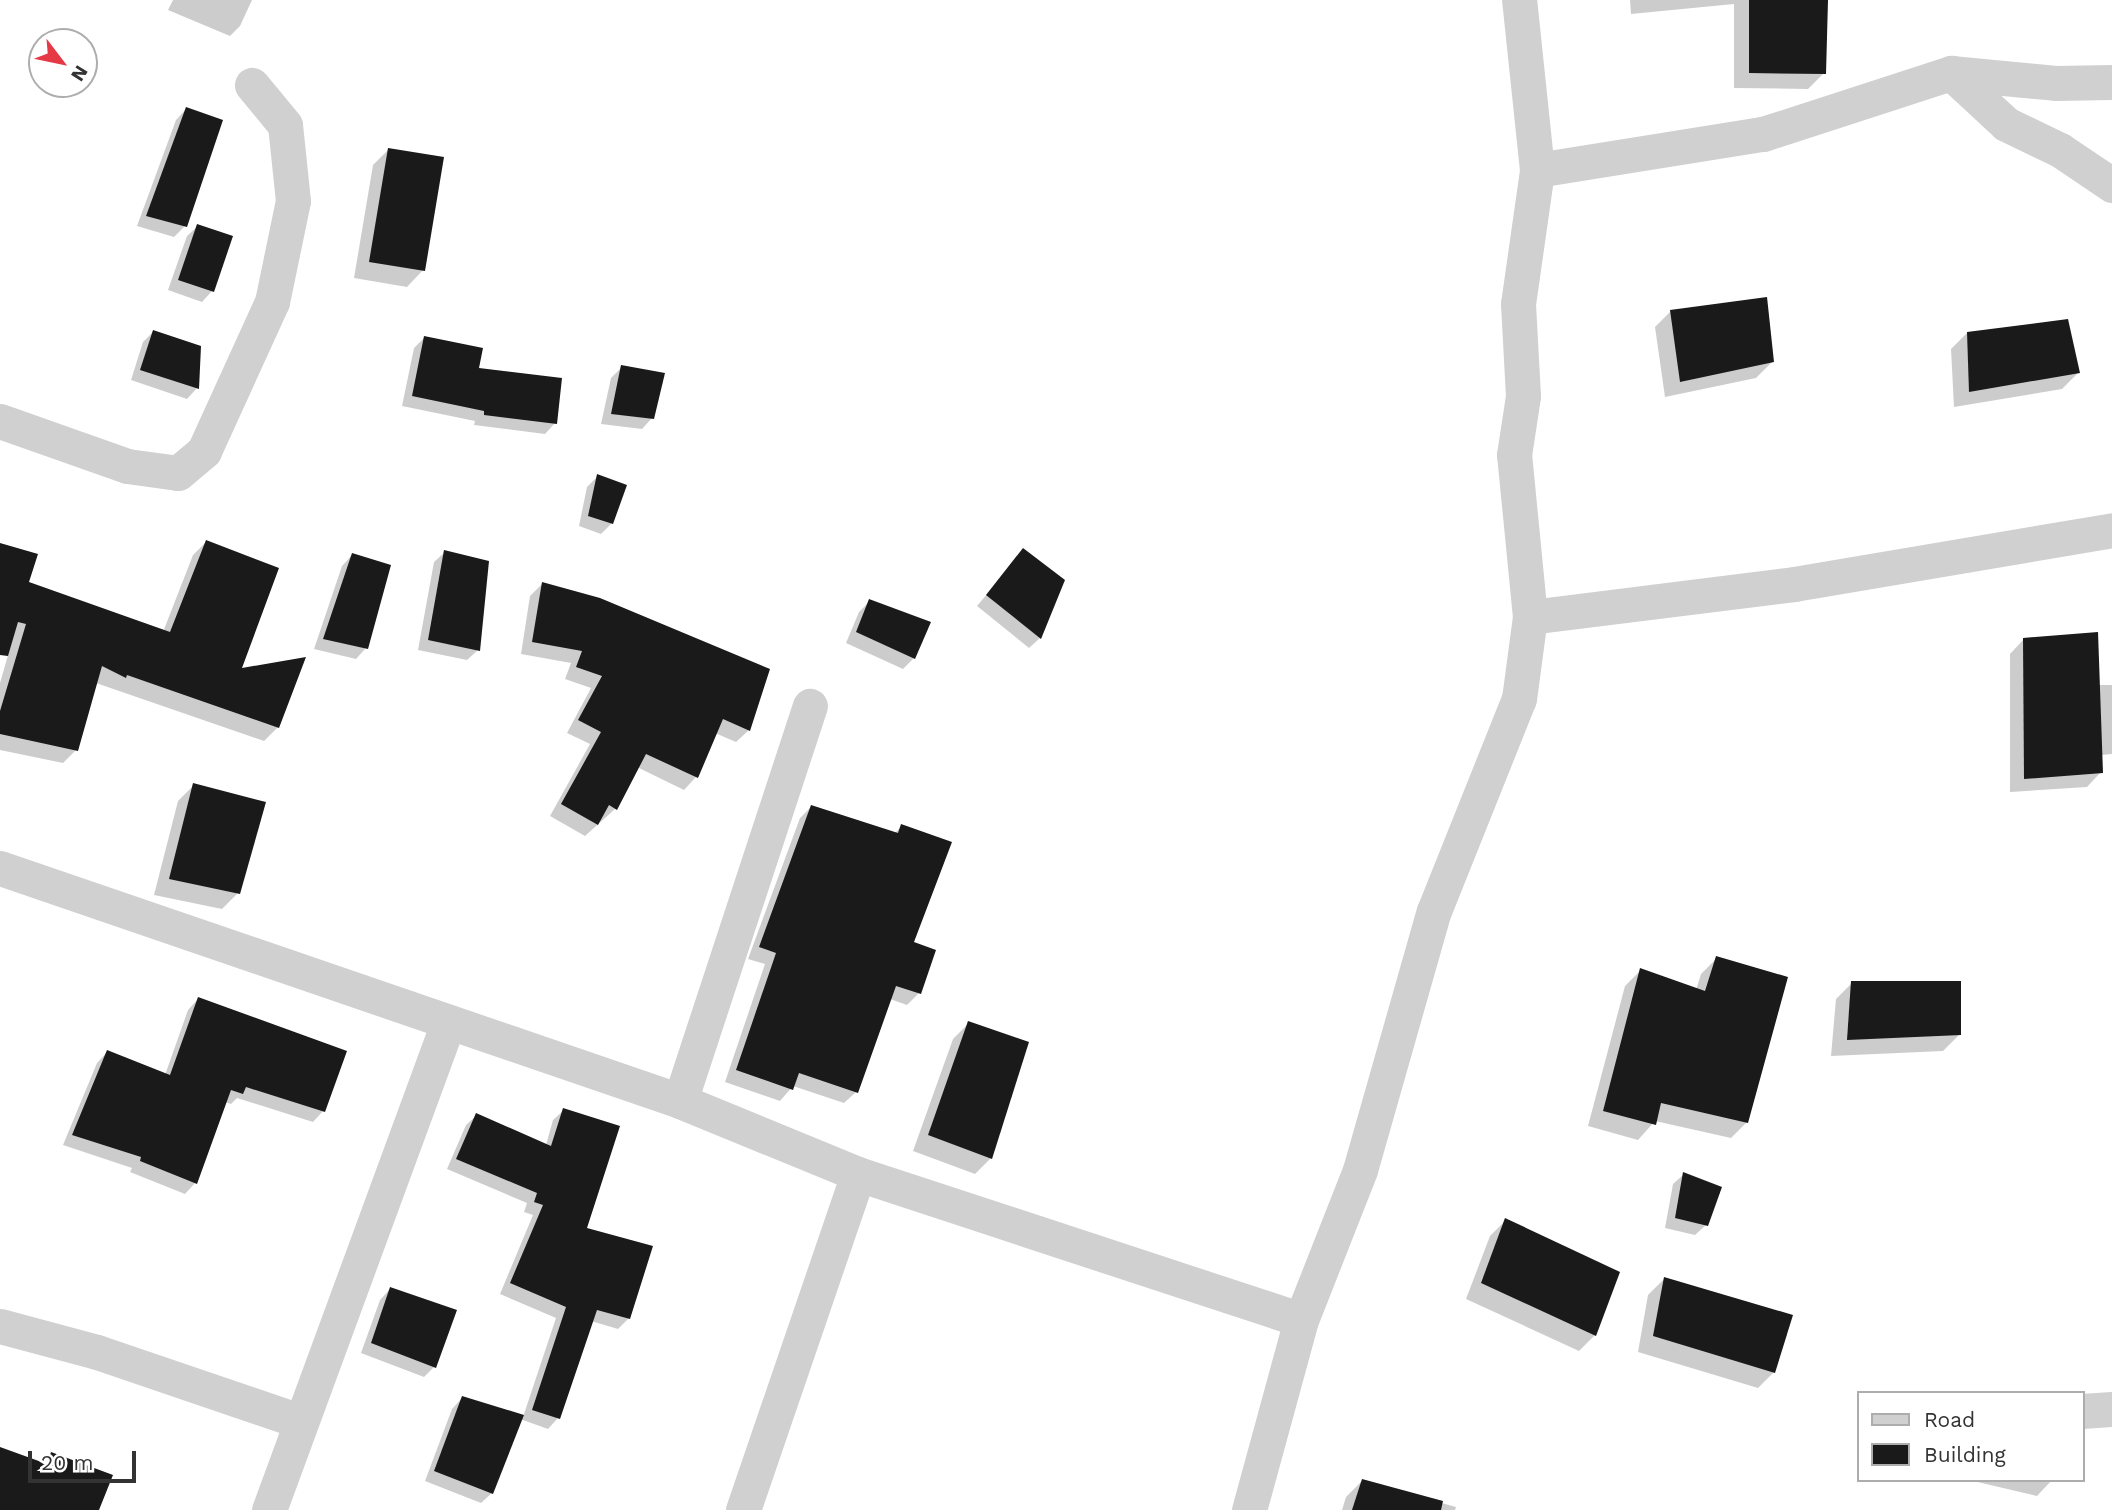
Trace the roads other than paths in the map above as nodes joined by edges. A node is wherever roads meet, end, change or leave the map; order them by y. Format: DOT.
graph roads {
  1 [pos="1520,0"];
  2 [pos="1951,73"];
  3 [pos="2112,82"];
  4 [pos="252,85"];
  5 [pos="1536,170"];
  6 [pos="2112,185"];
  7 [pos="0,421"];
  8 [pos="2112,530"];
  9 [pos="1530,617"];
  10 [pos="810,706"];
  11 [pos="0,868"];
  12 [pos="448,1023"];
  13 [pos="680,1101"];
  14 [pos="858,1174"];
  15 [pos="1301,1320"];
  16 [pos="0,1326"];
  17 [pos="2112,1409"];
  18 [pos="2084,1411"];
  19 [pos="300,1421"];
  20 [pos="269,1510"];
  21 [pos="743,1510"];
  22 [pos="1249,1510"];
  1 -- 5 [label="street"];
  2 -- 3 [label="street"];
  2 -- 5 [label="street"];
  2 -- 6 [label="street"];
  4 -- 7 [label="street"];
  5 -- 9 [label="street"];
  8 -- 9 [label="street"];
  9 -- 15 [label="street"];
  10 -- 13 [label="street"];
  11 -- 12 [label="street"];
  12 -- 13 [label="street"];
  12 -- 19 [label="street"];
  13 -- 14 [label="street"];
  14 -- 15 [label="street"];
  14 -- 21 [label="street"];
  15 -- 22 [label="street"];
  16 -- 19 [label="street"];
  17 -- 18 [label="street"];
  19 -- 20 [label="street"];
}
